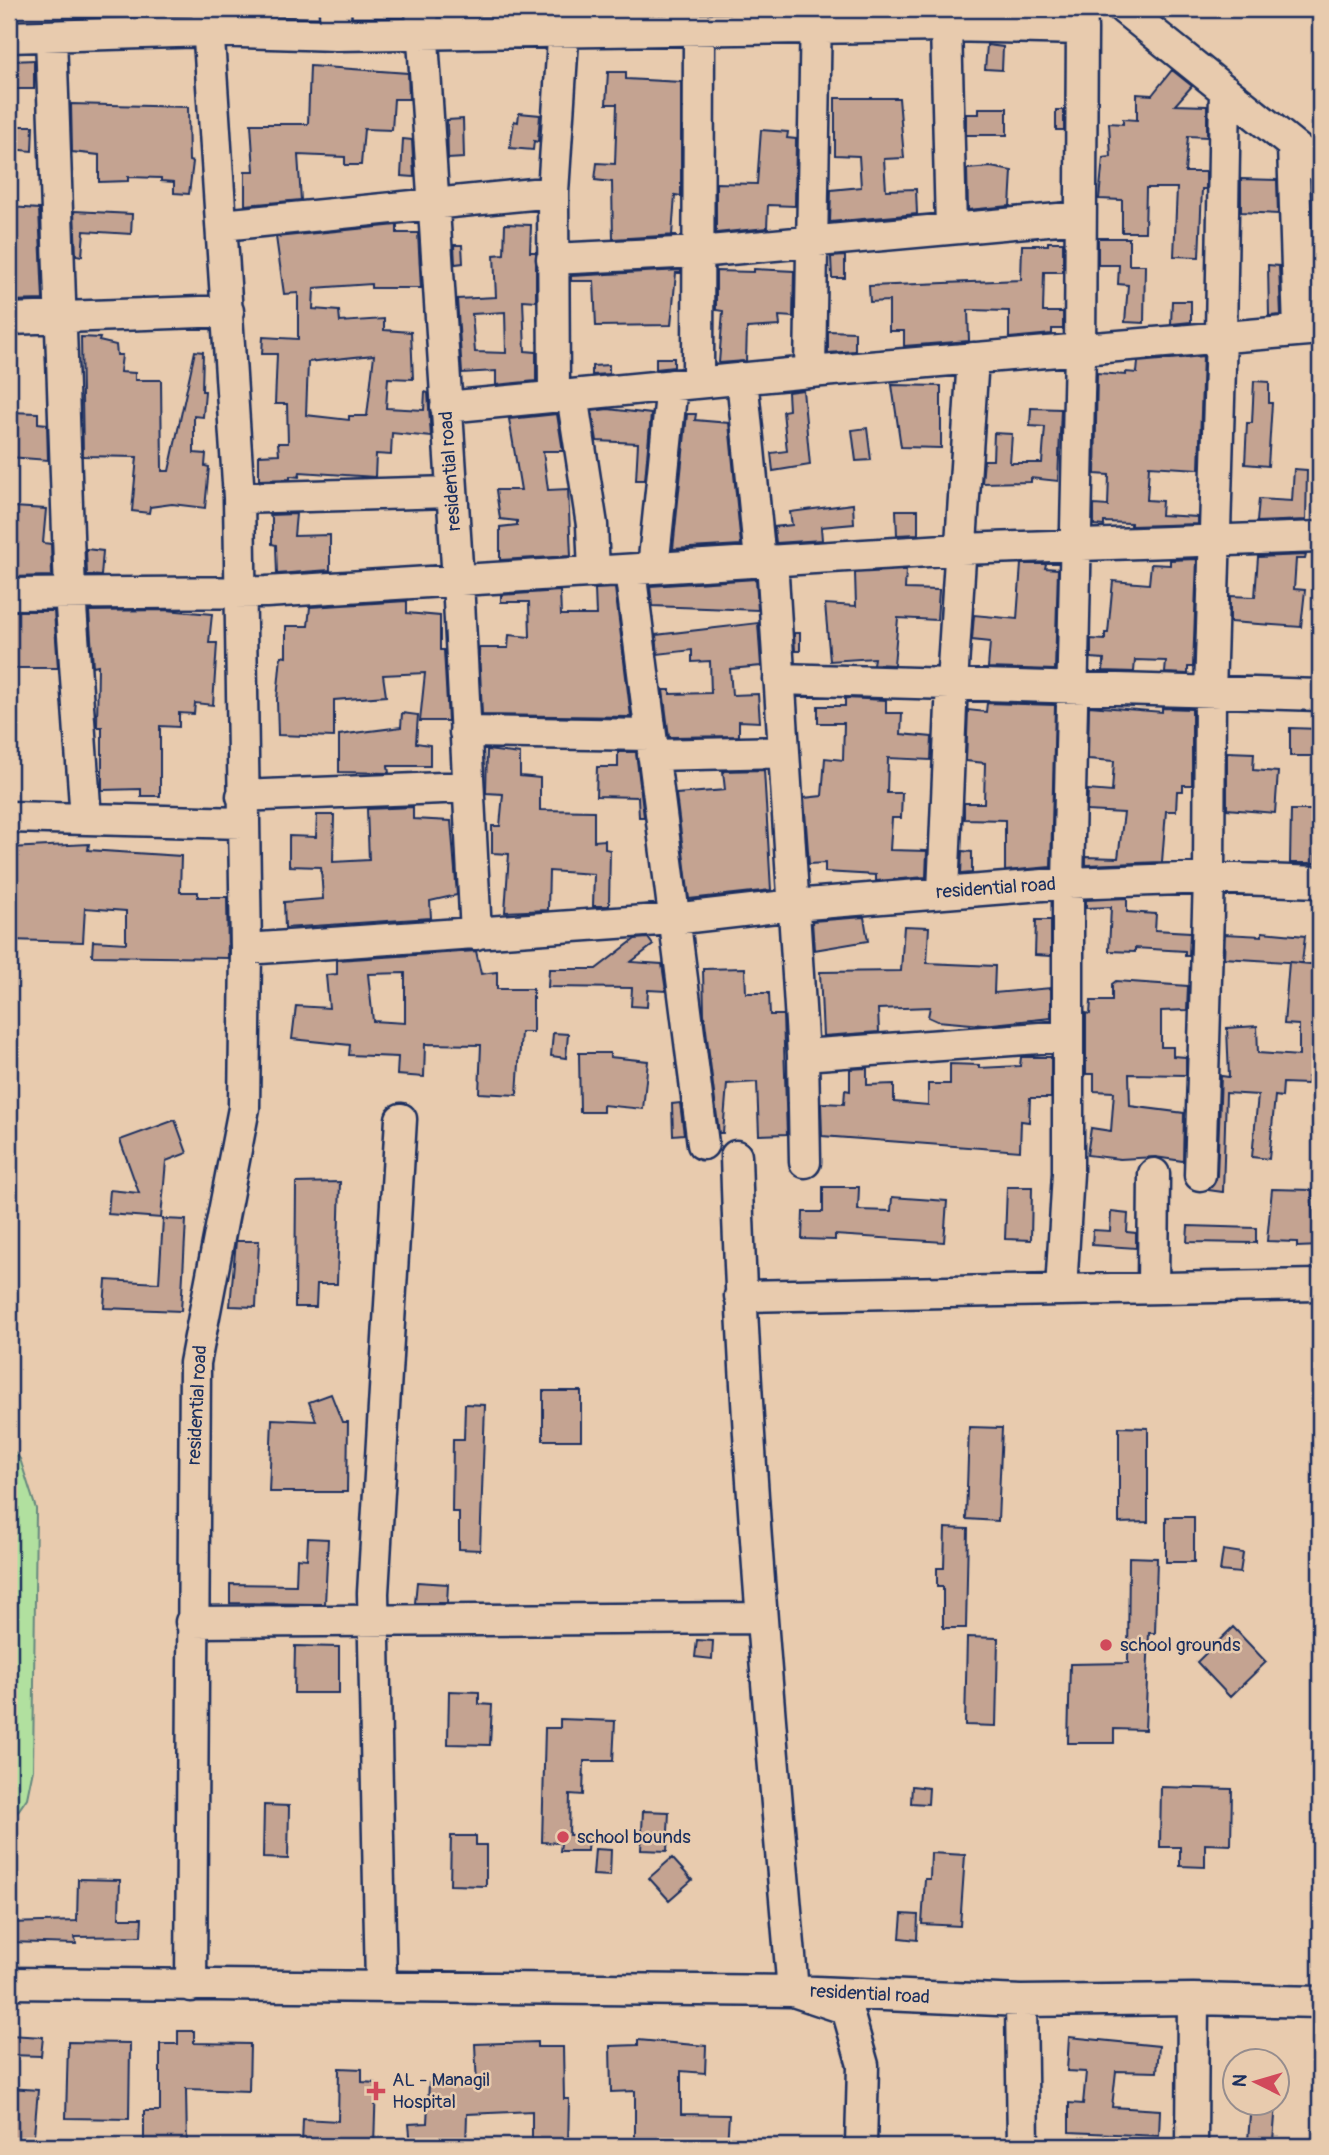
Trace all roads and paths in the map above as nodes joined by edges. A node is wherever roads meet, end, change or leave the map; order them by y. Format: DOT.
graph roads {
  1 [pos="1124,9"];
  2 [pos="816,18"];
  3 [pos="1081,19"];
  4 [pos="208,20"];
  5 [pos="564,20"];
  6 [pos="654,20"];
  7 [pos="421,21"];
  8 [pos="336,22"];
  9 [pos="946,26"];
  10 [pos="699,30"];
  11 [pos="51,36"];
  12 [pos="9,37"];
  13 [pos="1225,90"];
  14 [pos="1293,146"];
  15 [pos="1320,167"];
  16 [pos="553,192"];
  17 [pos="433,206"];
  18 [pos="1080,216"];
  19 [pos="222,225"];
  20 [pos="951,228"];
  21 [pos="811,243"];
  22 [pos="698,252"];
  23 [pos="552,259"];
  24 [pos="229,311"];
  25 [pos="61,317"];
  26 [pos="9,319"];
  27 [pos="1310,329"];
  28 [pos="1221,335"];
  29 [pos="1080,351"];
  30 [pos="973,358"];
  31 [pos="810,372"];
  32 [pos="742,378"];
  33 [pos="685,384"];
  34 [pos="563,396"];
  35 [pos="446,407"];
  36 [pos="451,492"];
  37 [pos="239,498"];
  38 [pos="1320,537"];
  39 [pos="1214,540"];
  40 [pos="1076,544"];
  41 [pos="961,549"];
  42 [pos="766,561"];
  43 [pos="641,569"];
  44 [pos="594,572"];
  45 [pos="458,581"];
  46 [pos="241,591"];
  47 [pos="70,593"];
  48 [pos="9,594"];
  49 [pos="779,679"];
  50 [pos="952,683"];
  51 [pos="1071,687"];
  52 [pos="1210,693"];
  53 [pos="1320,695"];
  54 [pos="465,732"];
  55 [pos="651,745"];
  56 [pos="784,752"];
  57 [pos="468,787"];
  58 [pos="243,809"];
  59 [pos="9,817"];
  60 [pos="86,819"];
  61 [pos="1209,878"];
  62 [pos="1320,882"];
  63 [pos="1068,883"];
  64 [pos="943,892"];
  65 [pos="794,905"];
  66 [pos="673,919"];
  67 [pos="476,934"];
  68 [pos="246,949"];
  69 [pos="1068,1035"];
  70 [pos="803,1055"];
  71 [pos="401,1119"];
  72 [pos="703,1144"];
  73 [pos="736,1156"];
  74 [pos="805,1162"];
  75 [pos="1154,1174"];
  76 [pos="1200,1175"];
  77 [pos="1320,1285"];
  78 [pos="1153,1288"];
  79 [pos="1061,1290"];
  80 [pos="740,1296"];
  81 [pos="760,1618"];
  82 [pos="374,1620"];
  83 [pos="191,1622"];
  84 [pos="9,1983"];
  85 [pos="381,1985"];
  86 [pos="191,1986"];
  87 [pos="793,1991"];
  88 [pos="1192,1999"];
  89 [pos="1021,2001"];
  90 [pos="1320,2002"];
  91 [pos="861,2146"];
  92 [pos="1023,2146"];
  93 [pos="1192,2146"];
  1 -- 13 [label="street"];
  2 -- 9 [label="street"];
  2 -- 10 [label="street"];
  2 -- 21 [label="street"];
  3 -- 9 [label="street"];
  3 -- 18 [label="street"];
  4 -- 8 [label="street"];
  4 -- 11 [label="street"];
  4 -- 19 [label="street, residential road"];
  5 -- 6 [label="street"];
  5 -- 7 [label="street"];
  5 -- 16 [label="street"];
  6 -- 10 [label="street"];
  7 -- 8 [label="street"];
  7 -- 17 [label="street, residential road"];
  9 -- 20 [label="street"];
  10 -- 22 [label="street"];
  11 -- 12 [label="street"];
  11 -- 25 [label="street"];
  13 -- 14 [label="street"];
  13 -- 28 [label="street"];
  14 -- 15 [label="street"];
  14 -- 27 [label="street"];
  16 -- 17 [label="street"];
  16 -- 23 [label="street"];
  17 -- 19 [label="street"];
  17 -- 35 [label="street, residential road"];
  18 -- 20 [label="street"];
  18 -- 29 [label="street"];
  19 -- 24 [label="street, residential road"];
  20 -- 21 [label="street"];
  21 -- 22 [label="street"];
  21 -- 31 [label="street"];
  22 -- 23 [label="street"];
  22 -- 33 [label="street"];
  23 -- 34 [label="street"];
  24 -- 25 [label="street"];
  24 -- 37 [label="street, residential road"];
  25 -- 26 [label="street"];
  25 -- 47 [label="street"];
  27 -- 28 [label="street"];
  28 -- 29 [label="street"];
  28 -- 39 [label="street"];
  29 -- 30 [label="street"];
  29 -- 40 [label="street"];
  30 -- 31 [label="street"];
  30 -- 41 [label="street"];
  31 -- 32 [label="street"];
  32 -- 33 [label="street"];
  32 -- 42 [label="street"];
  33 -- 34 [label="street"];
  33 -- 43 [label="street"];
  34 -- 35 [label="street"];
  34 -- 44 [label="street"];
  35 -- 36 [label="street, residential road"];
  36 -- 37 [label="street"];
  36 -- 45 [label="street, residential road"];
  37 -- 46 [label="street, residential road"];
  38 -- 39 [label="street"];
  39 -- 40 [label="street"];
  39 -- 52 [label="street"];
  40 -- 41 [label="street"];
  40 -- 51 [label="street"];
  41 -- 42 [label="street"];
  41 -- 50 [label="street"];
  42 -- 43 [label="street"];
  42 -- 49 [label="street"];
  43 -- 44 [label="street"];
  43 -- 55 [label="street"];
  44 -- 45 [label="street"];
  45 -- 46 [label="street"];
  45 -- 54 [label="street, residential road"];
  46 -- 47 [label="street"];
  46 -- 58 [label="street, residential road"];
  47 -- 48 [label="street"];
  47 -- 60 [label="street"];
  49 -- 50 [label="street"];
  49 -- 56 [label="street"];
  50 -- 51 [label="street"];
  50 -- 64 [label="street"];
  51 -- 52 [label="street"];
  51 -- 63 [label="street"];
  52 -- 53 [label="street"];
  52 -- 61 [label="street"];
  54 -- 55 [label="street"];
  54 -- 57 [label="street, residential road"];
  55 -- 56 [label="street"];
  55 -- 66 [label="street"];
  56 -- 65 [label="street"];
  57 -- 58 [label="street"];
  57 -- 67 [label="street, residential road"];
  58 -- 60 [label="street"];
  58 -- 68 [label="street, residential road"];
  59 -- 60 [label="street"];
  61 -- 62 [label="street, residential road"];
  61 -- 63 [label="street, residential road"];
  61 -- 76 [label="street"];
  63 -- 64 [label="street, residential road"];
  63 -- 69 [label="street"];
  64 -- 65 [label="street, residential road"];
  65 -- 66 [label="street, residential road"];
  65 -- 70 [label="street"];
  66 -- 67 [label="street, residential road"];
  66 -- 72 [label="street"];
  67 -- 68 [label="street, residential road"];
  68 -- 83 [label="street, residential road"];
  69 -- 70 [label="street"];
  69 -- 79 [label="street"];
  70 -- 74 [label="street"];
  71 -- 82 [label="street"];
  73 -- 80 [label="street, residential road"];
  75 -- 78 [label="street"];
  77 -- 78 [label="street"];
  78 -- 79 [label="street"];
  79 -- 80 [label="street"];
  80 -- 81 [label="street, residential road"];
  81 -- 82 [label="street"];
  81 -- 87 [label="street, residential road"];
  82 -- 83 [label="street"];
  82 -- 85 [label="street"];
  83 -- 86 [label="street, residential road"];
  84 -- 86 [label="street"];
  85 -- 86 [label="street"];
  85 -- 87 [label="street"];
  87 -- 89 [label="street, residential road"];
  87 -- 91 [label="street"];
  88 -- 89 [label="street, residential road"];
  88 -- 90 [label="street, residential road"];
  88 -- 93 [label="street"];
  89 -- 92 [label="street"];
}
